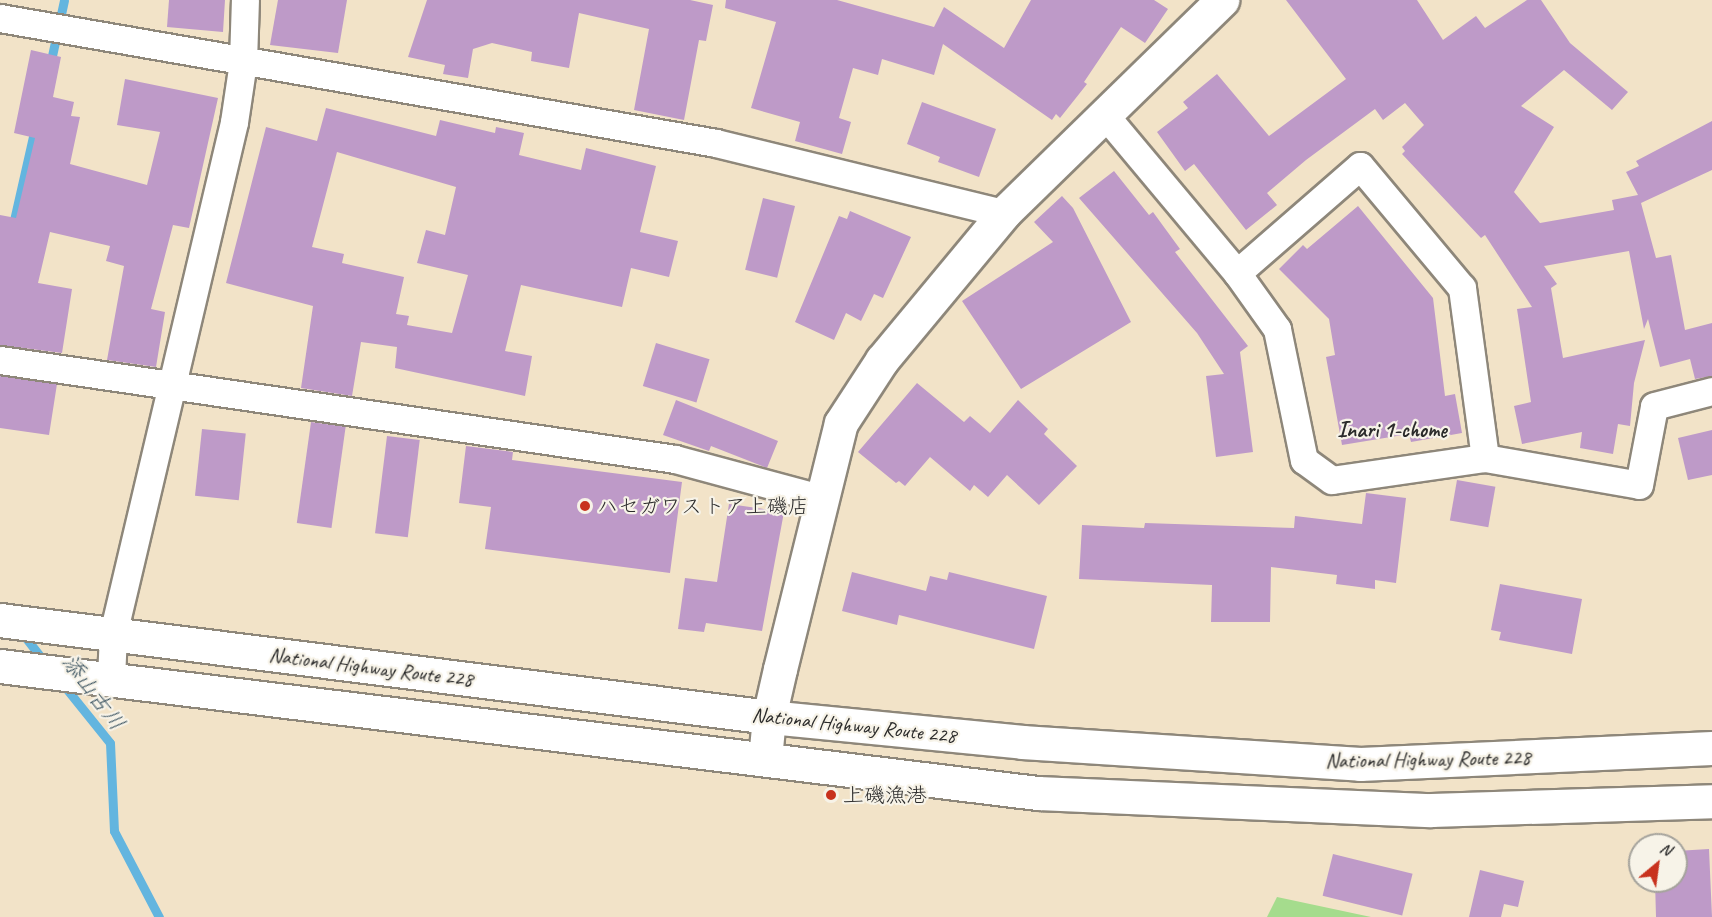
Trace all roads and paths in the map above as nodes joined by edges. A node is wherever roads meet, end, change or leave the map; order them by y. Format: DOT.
graph roads {
  1 [pos="245,0"];
  2 [pos="1208,4"];
  3 [pos="0,18"];
  4 [pos="243,62"];
  5 [pos="1104,114"];
  6 [pos="1004,213"];
  7 [pos="1237,273"];
  8 [pos="0,360"];
  9 [pos="173,385"];
  10 [pos="1712,390"];
  11 [pos="1485,459"];
  12 [pos="820,498"];
  13 [pos="0,620"];
  14 [pos="114,634"];
  15 [pos="0,666"];
  16 [pos="111,679"];
  17 [pos="769,717"];
  18 [pos="1712,748"];
  19 [pos="765,759"];
  20 [pos="1712,801"];
  1 -- 4 [label="street"];
  2 -- 5 [label="main road"];
  3 -- 4 [label="street"];
  4 -- 6 [label="street"];
  4 -- 9 [label="street"];
  5 -- 6 [label="main road"];
  5 -- 7 [label="street"];
  6 -- 12 [label="main road"];
  7 -- 11 [label="street"];
  7 -- 11 [label="street"];
  8 -- 9 [label="street"];
  9 -- 12 [label="street"];
  9 -- 14 [label="street"];
  10 -- 11 [label="street"];
  12 -- 17 [label="main road"];
  13 -- 14 [label="main road, National Highway Route 228"];
  14 -- 16 [label="street"];
  14 -- 17 [label="main road, National Highway Route 228"];
  15 -- 16 [label="main road, National Highway Route 228"];
  16 -- 19 [label="main road, National Highway Route 228"];
  17 -- 18 [label="main road, National Highway Route 228"];
  17 -- 19 [label="main road"];
  19 -- 20 [label="main road, National Highway Route 228"];
}
